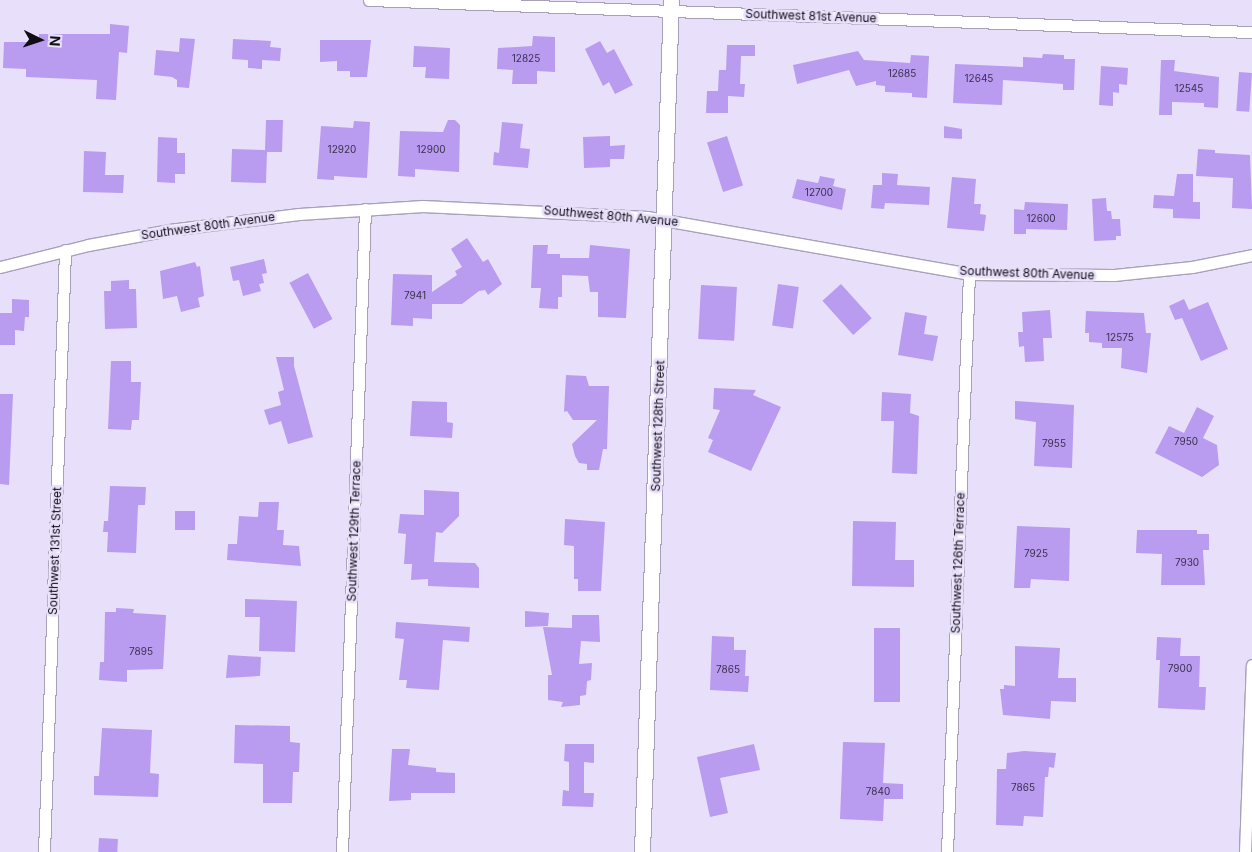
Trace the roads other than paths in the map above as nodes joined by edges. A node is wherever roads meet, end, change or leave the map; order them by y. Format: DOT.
graph roads {
  1 [pos="369,0"];
  2 [pos="671,5"];
  3 [pos="1252,32"];
  4 [pos="365,209"];
  5 [pos="666,220"];
  6 [pos="65,250"];
  7 [pos="1252,255"];
  8 [pos="0,267"];
  9 [pos="969,274"];
  10 [pos="1252,665"];
  11 [pos="44,852"];
  12 [pos="342,852"];
  13 [pos="642,852"];
  14 [pos="947,852"];
  15 [pos="1245,852"];
  1 -- 2 [label="street, Southwest 81st Avenue"];
  2 -- 3 [label="street, Southwest 81st Avenue"];
  2 -- 5 [label="street, Southwest 128th Street"];
  4 -- 5 [label="street, Southwest 80th Avenue"];
  4 -- 6 [label="street, Southwest 80th Avenue"];
  4 -- 12 [label="street, Southwest 129th Terrace"];
  5 -- 9 [label="street, Southwest 80th Avenue"];
  5 -- 13 [label="street, Southwest 128th Street"];
  6 -- 8 [label="street, Southwest 80th Avenue"];
  6 -- 11 [label="street, Southwest 131st Street"];
  7 -- 9 [label="street, Southwest 80th Avenue"];
  9 -- 14 [label="street, Southwest 126th Terrace"];
  10 -- 15 [label="street"];
}
